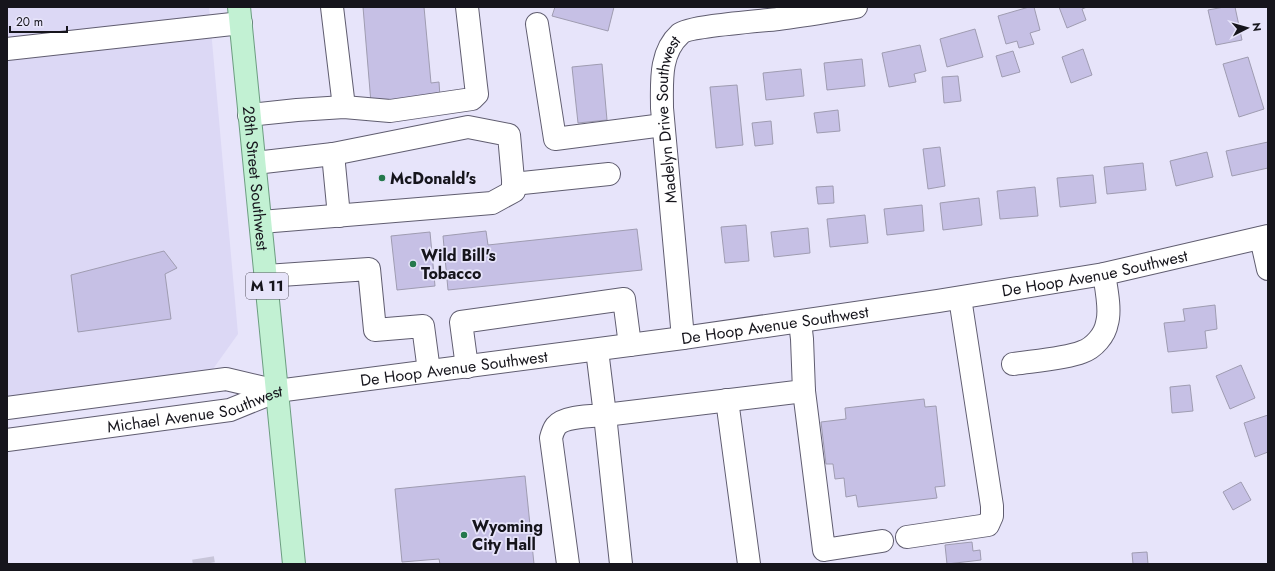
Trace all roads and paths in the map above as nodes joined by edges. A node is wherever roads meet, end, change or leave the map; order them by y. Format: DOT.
graph roads {
  1 [pos="332,7"];
  2 [pos="467,7"];
  3 [pos="856,7"];
  4 [pos="240,15"];
  5 [pos="537,24"];
  6 [pos="7,49"];
  7 [pos="344,107"];
  8 [pos="249,115"];
  9 [pos="663,126"];
  10 [pos="333,154"];
  11 [pos="255,164"];
  12 [pos="609,174"];
  13 [pos="513,184"];
  14 [pos="339,216"];
  15 [pos="261,222"];
  16 [pos="1264,237"];
  17 [pos="1268,269"];
  18 [pos="1104,274"];
  19 [pos="266,276"];
  20 [pos="960,298"];
  21 [pos="800,322"];
  22 [pos="683,338"];
  23 [pos="630,346"];
  24 [pos="597,350"];
  25 [pos="1013,364"];
  26 [pos="468,366"];
  27 [pos="429,371"];
  28 [pos="277,391"];
  29 [pos="804,391"];
  30 [pos="727,400"];
  31 [pos="7,408"];
  32 [pos="605,415"];
  33 [pos="7,440"];
  34 [pos="907,537"];
  35 [pos="882,541"];
  36 [pos="825,557"];
  37 [pos="294,564"];
  38 [pos="568,564"];
  39 [pos="621,564"];
  40 [pos="749,564"];
  1 -- 7 [label="street"];
  2 -- 7 [label="street"];
  3 -- 9 [label="street, Madelyn Drive Southwest"];
  4 -- 6 [label="street"];
  4 -- 8 [label="main road, 28th Street Southwest / M 11"];
  5 -- 9 [label="street"];
  7 -- 8 [label="street"];
  8 -- 11 [label="main road, 28th Street Southwest / M 11"];
  9 -- 22 [label="street, Madelyn Drive Southwest"];
  10 -- 11 [label="street"];
  10 -- 13 [label="street"];
  10 -- 14 [label="street"];
  11 -- 15 [label="main road, 28th Street Southwest / M 11"];
  12 -- 13 [label="street"];
  13 -- 14 [label="street"];
  14 -- 15 [label="street"];
  15 -- 19 [label="main road, 28th Street Southwest / M 11"];
  16 -- 17 [label="street"];
  16 -- 18 [label="street, De Hoop Avenue Southwest"];
  18 -- 20 [label="street, De Hoop Avenue Southwest"];
  18 -- 25 [label="street"];
  19 -- 27 [label="street"];
  19 -- 28 [label="main road, 28th Street Southwest / M 11"];
  20 -- 21 [label="street, De Hoop Avenue Southwest"];
  20 -- 34 [label="street"];
  21 -- 22 [label="street, De Hoop Avenue Southwest"];
  21 -- 29 [label="street"];
  22 -- 23 [label="street, De Hoop Avenue Southwest"];
  23 -- 24 [label="street, De Hoop Avenue Southwest"];
  23 -- 26 [label="street"];
  24 -- 26 [label="street, De Hoop Avenue Southwest"];
  24 -- 32 [label="street"];
  26 -- 27 [label="street, De Hoop Avenue Southwest"];
  27 -- 28 [label="street, De Hoop Avenue Southwest"];
  28 -- 31 [label="street, Michael Avenue Southwest"];
  28 -- 33 [label="street, Michael Avenue Southwest"];
  28 -- 37 [label="main road, 28th Street Southwest / M 11"];
  29 -- 30 [label="street"];
  29 -- 36 [label="street"];
  30 -- 32 [label="street"];
  30 -- 40 [label="street"];
  32 -- 38 [label="street"];
  32 -- 39 [label="street"];
  35 -- 36 [label="street"];
}
